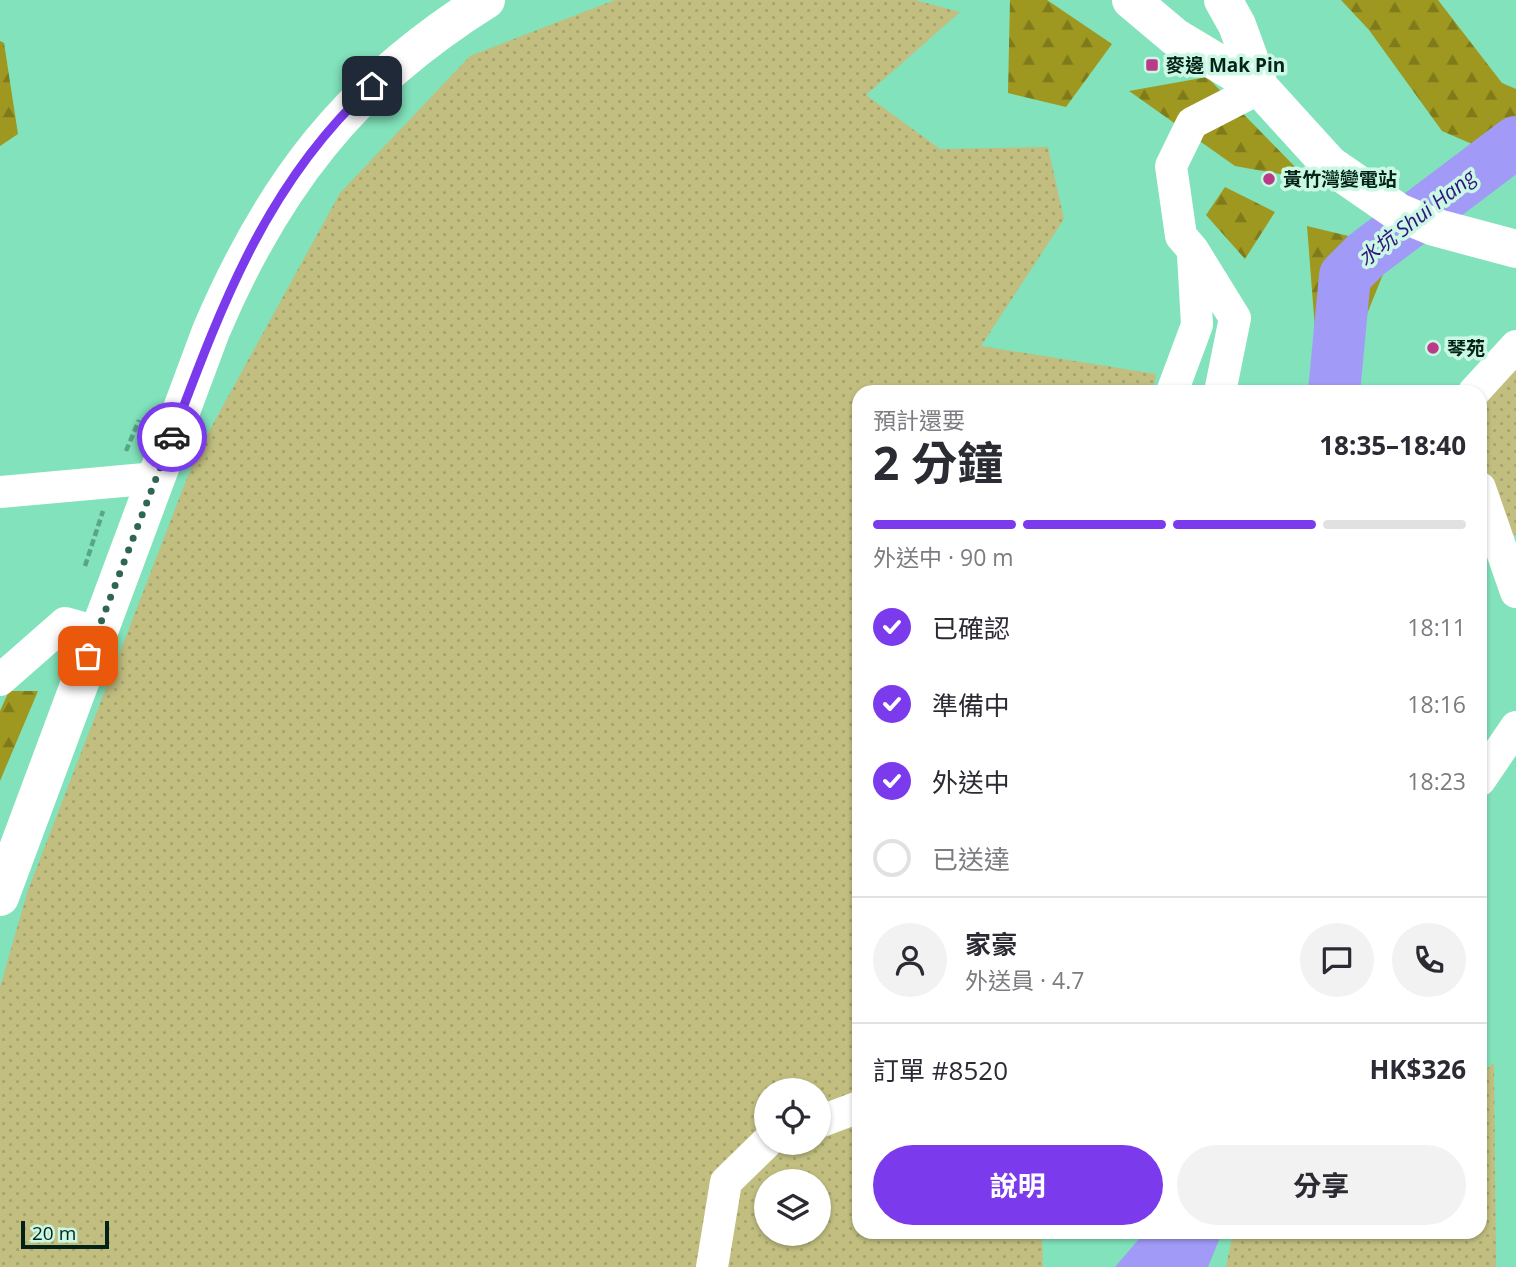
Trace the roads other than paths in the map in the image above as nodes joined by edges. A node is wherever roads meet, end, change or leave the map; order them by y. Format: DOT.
graph roads {
  1 [pos="486,0"];
  2 [pos="1131,0"];
  3 [pos="1223,0"];
  4 [pos="1260,88"];
  5 [pos="1516,249"];
  6 [pos="1193,250"];
  7 [pos="1516,346"];
  8 [pos="1175,385"];
  9 [pos="1221,385"];
  10 [pos="1480,385"];
  11 [pos="156,478"];
  12 [pos="0,492"];
  13 [pos="1487,508"];
  14 [pos="1516,592"];
  15 [pos="97,632"];
  16 [pos="0,680"];
  17 [pos="1516,727"];
  18 [pos="1487,770"];
  19 [pos="0,897"];
  20 [pos="852,1110"];
  21 [pos="831,1118"];
  22 [pos="754,1154"];
  23 [pos="712,1267"];
  1 -- 11 [label="main road"];
  2 -- 4 [label="main road"];
  3 -- 4 [label="main road"];
  4 -- 5 [label="main road"];
  4 -- 6 [label="street"];
  6 -- 8 [label="street"];
  6 -- 9 [label="street"];
  7 -- 10 [label="street"];
  11 -- 12 [label="street"];
  11 -- 15 [label="main road"];
  13 -- 14 [label="street"];
  15 -- 16 [label="street"];
  15 -- 19 [label="main road"];
  17 -- 18 [label="street"];
  20 -- 21 [label="street"];
  22 -- 23 [label="street"];
}
